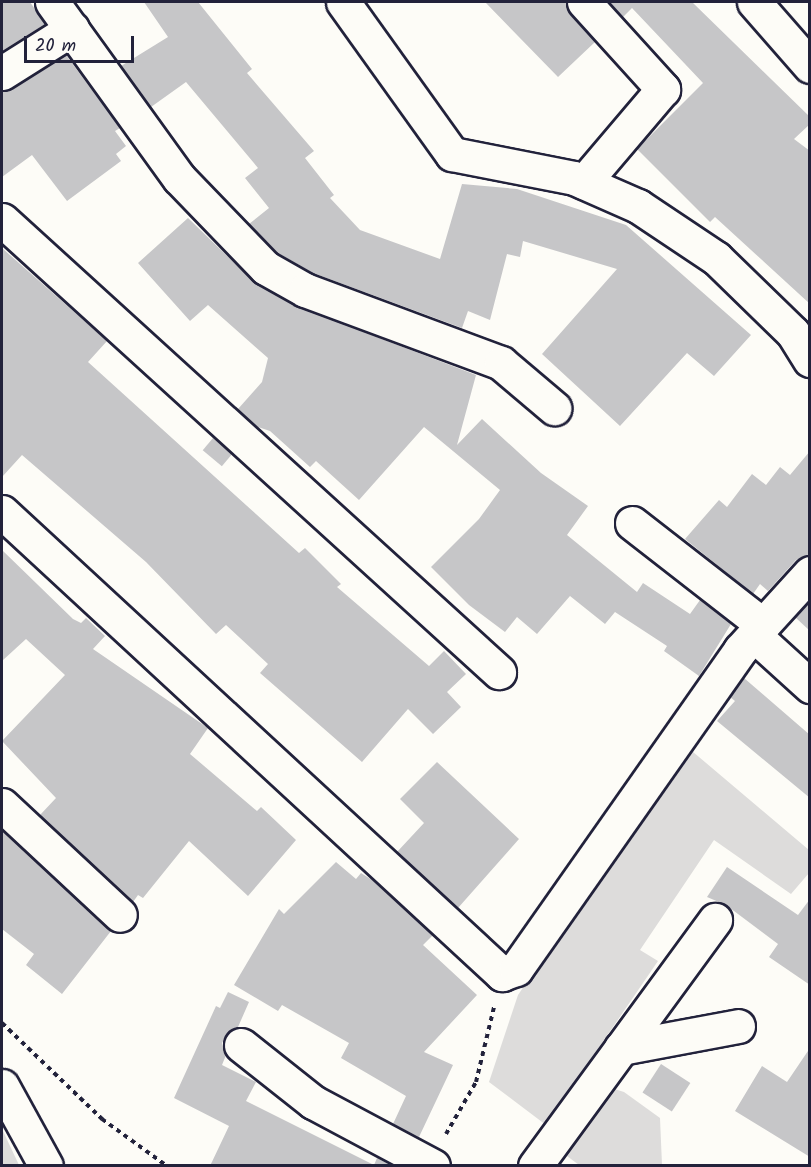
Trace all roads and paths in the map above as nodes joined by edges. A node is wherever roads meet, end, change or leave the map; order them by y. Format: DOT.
graph roads {
  1 [pos="52,2"];
  2 [pos="343,2"];
  3 [pos="584,2"];
  4 [pos="754,2"];
  5 [pos="72,29"];
  6 [pos="810,66"];
  7 [pos="2,73"];
  8 [pos="584,182"];
  9 [pos="2,220"];
  10 [pos="810,360"];
  11 [pos="554,408"];
  12 [pos="2,512"];
  13 [pos="632,523"];
  14 [pos="810,573"];
  15 [pos="759,630"];
  16 [pos="499,672"];
  17 [pos="810,686"];
  18 [pos="2,805"];
  19 [pos="120,915"];
  20 [pos="715,920"];
  21 [pos="502,974"];
  22 [pos="2,1023"];
  23 [pos="738,1026"];
  24 [pos="241,1045"];
  25 [pos="621,1048"];
  26 [pos="2,1086"];
  27 [pos="431,1164"];
  28 [pos="46,1166"];
  29 [pos="167,1166"];
  30 [pos="535,1166"];
  1 -- 5 [label="street"];
  2 -- 8 [label="street"];
  3 -- 8 [label="street"];
  4 -- 6 [label="street"];
  5 -- 7 [label="street"];
  5 -- 11 [label="street"];
  8 -- 10 [label="street"];
  9 -- 16 [label="street"];
  12 -- 21 [label="street"];
  13 -- 15 [label="street"];
  14 -- 15 [label="street"];
  15 -- 17 [label="street"];
  15 -- 21 [label="street"];
  18 -- 19 [label="street"];
  20 -- 25 [label="street"];
  21 -- 27 [label="path"];
  22 -- 29 [label="path"];
  23 -- 25 [label="street"];
  24 -- 27 [label="street"];
  25 -- 30 [label="street"];
  26 -- 28 [label="street"];
}
